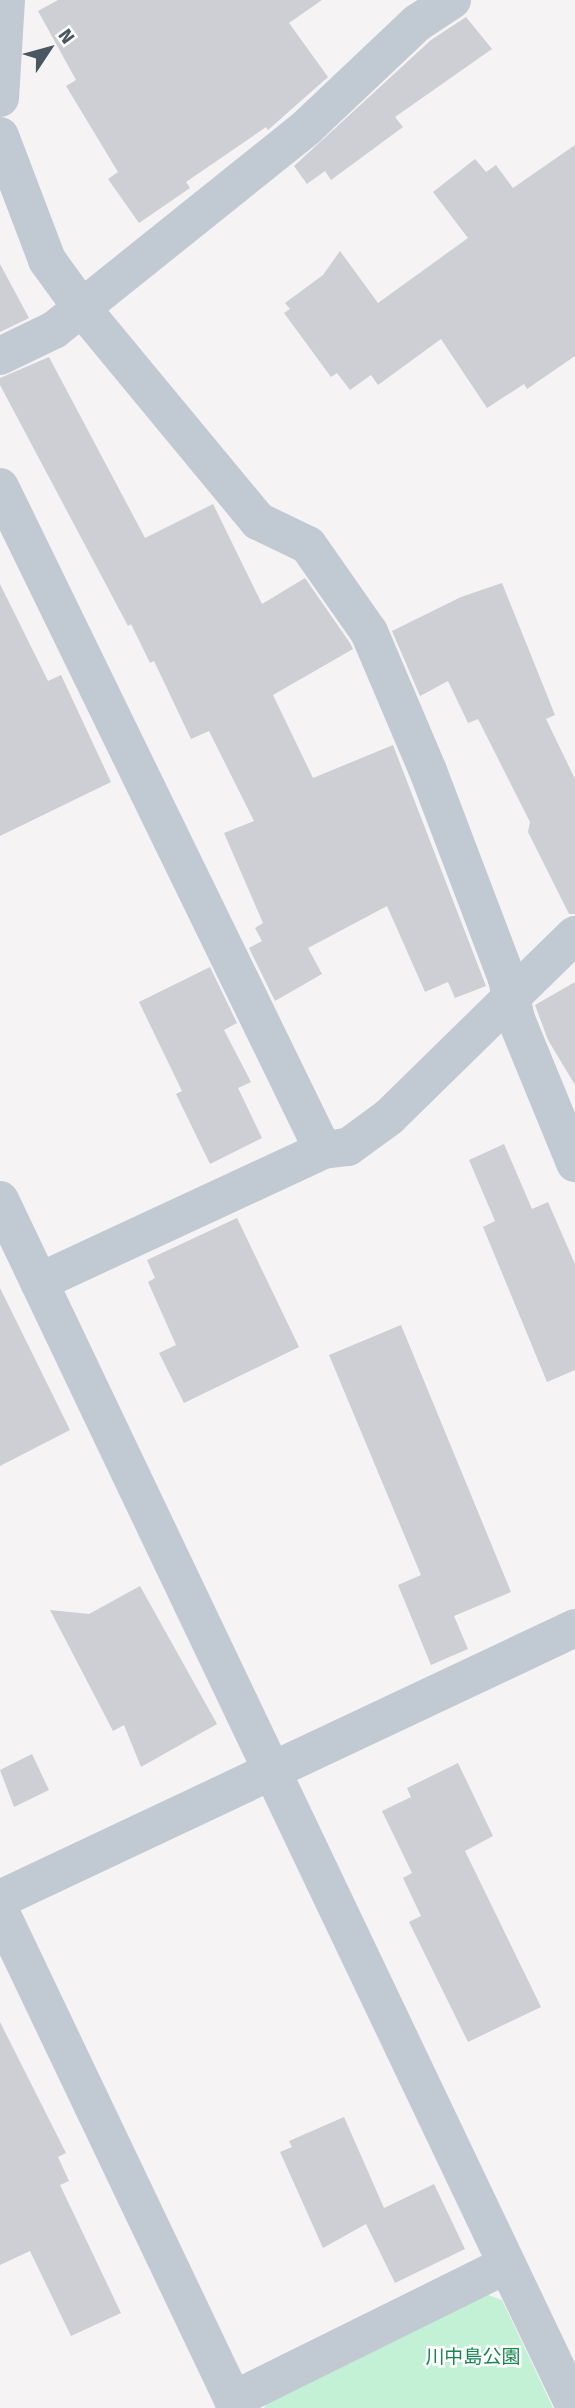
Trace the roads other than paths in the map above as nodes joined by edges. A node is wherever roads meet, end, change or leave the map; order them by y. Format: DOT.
graph roads {
  1 [pos="6,0"];
  2 [pos="452,0"];
  3 [pos="0,98"];
  4 [pos="0,136"];
  5 [pos="81,307"];
  6 [pos="0,356"];
  7 [pos="0,487"];
  8 [pos="575,935"];
  9 [pos="510,998"];
  10 [pos="323,1150"];
  11 [pos="575,1163"];
  12 [pos="0,1200"];
  13 [pos="39,1282"];
  14 [pos="575,1628"];
  15 [pos="271,1771"];
  16 [pos="0,1899"];
  17 [pos="0,1911"];
  18 [pos="506,2265"];
  19 [pos="235,2404"];
  20 [pos="575,2407"];
  1 -- 3 [label="street"];
  2 -- 5 [label="street"];
  4 -- 5 [label="street"];
  5 -- 6 [label="street"];
  5 -- 9 [label="street"];
  7 -- 10 [label="street"];
  8 -- 9 [label="street"];
  9 -- 10 [label="street"];
  9 -- 11 [label="street"];
  10 -- 13 [label="street"];
  12 -- 13 [label="street"];
  13 -- 15 [label="street"];
  14 -- 15 [label="street"];
  15 -- 16 [label="street"];
  15 -- 18 [label="street"];
  17 -- 19 [label="street"];
  18 -- 19 [label="street"];
  18 -- 20 [label="street"];
}
